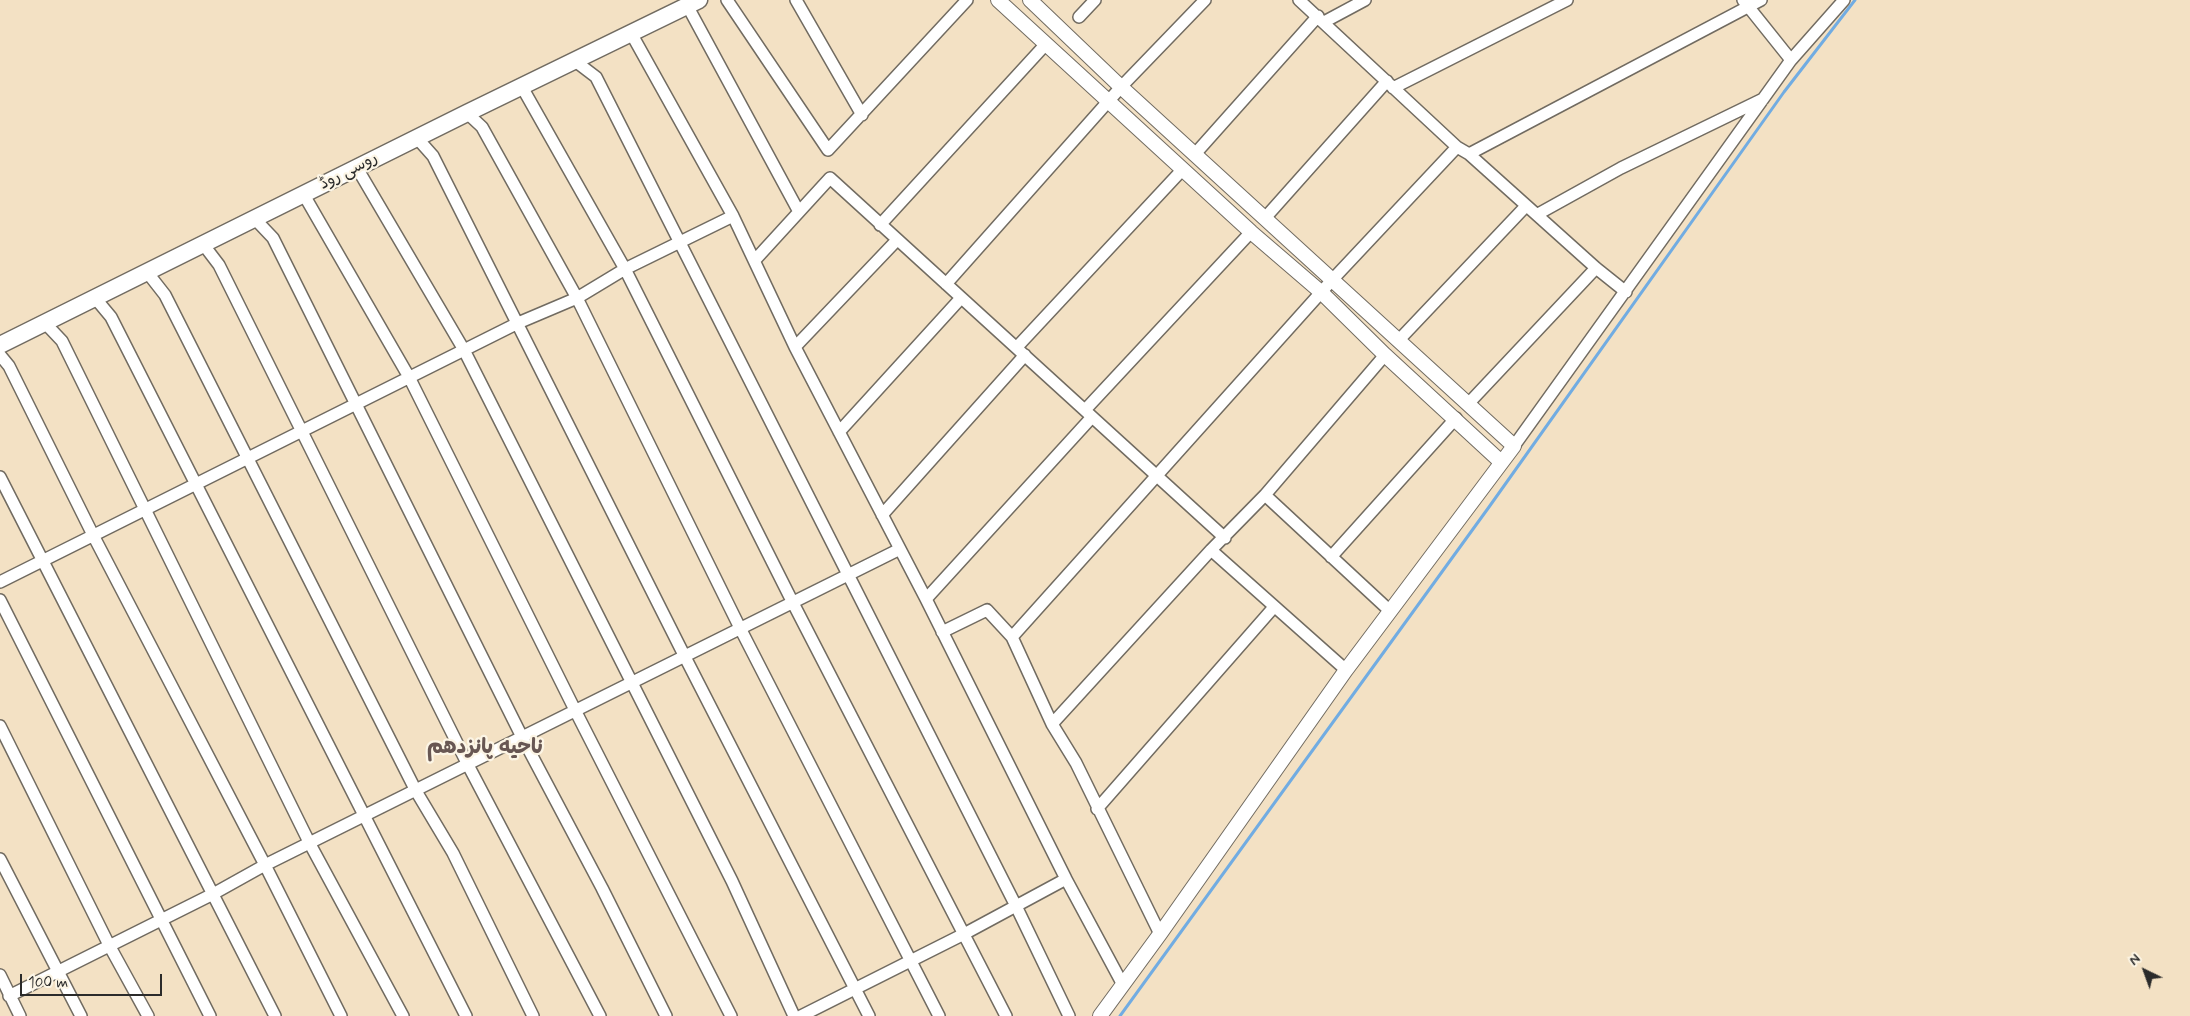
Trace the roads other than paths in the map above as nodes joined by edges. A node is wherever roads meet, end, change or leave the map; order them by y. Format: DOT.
graph roads {
  1 [pos="726,0"];
  2 [pos="796,0"];
  3 [pos="968,0"];
  4 [pos="998,0"];
  5 [pos="1030,0"];
  6 [pos="1095,0"];
  7 [pos="1205,0"];
  8 [pos="1299,0"];
  9 [pos="1365,0"];
  10 [pos="1567,0"];
  11 [pos="1761,0"];
  12 [pos="1844,0"];
  13 [pos="693,3"];
  14 [pos="1746,3"];
  15 [pos="1079,17"];
  16 [pos="1321,19"];
  17 [pos="631,33"];
  18 [pos="1045,44"];
  19 [pos="1791,60"];
  20 [pos="575,61"];
  21 [pos="1390,84"];
  22 [pos="522,87"];
  23 [pos="1121,87"];
  24 [pos="1765,98"];
  25 [pos="1109,101"];
  26 [pos="467,113"];
  27 [pos="862,115"];
  28 [pos="417,138"];
  29 [pos="1457,147"];
  30 [pos="1195,154"];
  31 [pos="1469,154"];
  32 [pos="357,168"];
  33 [pos="1183,168"];
  34 [pos="304,196"];
  35 [pos="1526,206"];
  36 [pos="799,212"];
  37 [pos="1538,214"];
  38 [pos="733,216"];
  39 [pos="254,218"];
  40 [pos="1265,218"];
  41 [pos="880,225"];
  42 [pos="1251,232"];
  43 [pos="897,240"];
  44 [pos="679,242"];
  45 [pos="203,244"];
  46 [pos="755,260"];
  47 [pos="1596,268"];
  48 [pos="625,269"];
  49 [pos="147,272"];
  50 [pos="1333,279"];
  51 [pos="946,284"];
  52 [pos="1626,292"];
  53 [pos="1322,293"];
  54 [pos="577,298"];
  55 [pos="961,298"];
  56 [pos="96,299"];
  57 [pos="518,322"];
  58 [pos="45,323"];
  59 [pos="1398,341"];
  60 [pos="0,346"];
  61 [pos="795,347"];
  62 [pos="464,350"];
  63 [pos="1021,351"];
  64 [pos="0,355"];
  65 [pos="1385,355"];
  66 [pos="409,377"];
  67 [pos="1468,404"];
  68 [pos="355,405"];
  69 [pos="1089,413"];
  70 [pos="1456,418"];
  71 [pos="302,431"];
  72 [pos="840,432"];
  73 [pos="1514,446"];
  74 [pos="248,456"];
  75 [pos="1501,462"];
  76 [pos="1158,476"];
  77 [pos="0,477"];
  78 [pos="196,485"];
  79 [pos="1265,496"];
  80 [pos="145,509"];
  81 [pos="882,515"];
  82 [pos="93,535"];
  83 [pos="1225,538"];
  84 [pos="900,549"];
  85 [pos="1211,550"];
  86 [pos="1331,556"];
  87 [pos="42,560"];
  88 [pos="849,575"];
  89 [pos="0,582"];
  90 [pos="926,599"];
  91 [pos="0,600"];
  92 [pos="793,603"];
  93 [pos="1274,607"];
  94 [pos="1390,611"];
  95 [pos="740,628"];
  96 [pos="942,632"];
  97 [pos="1012,637"];
  98 [pos="684,656"];
  99 [pos="1346,670"];
  100 [pos="632,683"];
  101 [pos="576,712"];
  102 [pos="1052,724"];
  103 [pos="0,726"];
  104 [pos="522,737"];
  105 [pos="468,765"];
  106 [pos="416,791"];
  107 [pos="1097,809"];
  108 [pos="366,816"];
  109 [pos="310,844"];
  110 [pos="0,859"];
  111 [pos="265,865"];
  112 [pos="1066,879"];
  113 [pos="213,894"];
  114 [pos="1016,906"];
  115 [pos="160,920"];
  116 [pos="964,934"];
  117 [pos="1160,934"];
  118 [pos="109,945"];
  119 [pos="910,961"];
  120 [pos="57,971"];
  121 [pos="0,976"];
  122 [pos="1123,984"];
  123 [pos="856,989"];
  124 [pos="9,996"];
  125 [pos="20,1016"];
  126 [pos="81,1016"];
  127 [pos="148,1016"];
  128 [pos="210,1016"];
  129 [pos="276,1016"];
  130 [pos="340,1016"];
  131 [pos="403,1016"];
  132 [pos="466,1016"];
  133 [pos="533,1016"];
  134 [pos="600,1016"];
  135 [pos="666,1016"];
  136 [pos="731,1016"];
  137 [pos="794,1016"];
  138 [pos="801,1016"];
  139 [pos="869,1016"];
  140 [pos="938,1016"];
  141 [pos="1006,1016"];
  142 [pos="1069,1016"];
  143 [pos="1100,1016"];
  1 -- 27 [label="street"];
  2 -- 27 [label="street"];
  3 -- 27 [label="street"];
  4 -- 18 [label="street"];
  5 -- 23 [label="street"];
  6 -- 15 [label="street"];
  7 -- 23 [label="street"];
  8 -- 16 [label="street"];
  9 -- 16 [label="street"];
  10 -- 21 [label="street"];
  11 -- 14 [label="street"];
  12 -- 19 [label="street"];
  13 -- 17 [label="main road, روسی روڈ"];
  13 -- 36 [label="street"];
  14 -- 19 [label="street"];
  14 -- 31 [label="street"];
  16 -- 21 [label="street"];
  16 -- 30 [label="street"];
  17 -- 20 [label="main road, روسی روڈ"];
  17 -- 38 [label="street"];
  18 -- 25 [label="street"];
  18 -- 41 [label="street"];
  19 -- 24 [label="street"];
  20 -- 22 [label="main road, روسی روڈ"];
  20 -- 44 [label="street"];
  21 -- 29 [label="street"];
  21 -- 40 [label="street"];
  22 -- 26 [label="main road, روسی روڈ"];
  22 -- 48 [label="street"];
  23 -- 25 [label="street"];
  23 -- 30 [label="street"];
  24 -- 37 [label="street"];
  24 -- 52 [label="street"];
  25 -- 33 [label="street"];
  25 -- 51 [label="street"];
  26 -- 28 [label="main road, روسی روڈ"];
  26 -- 54 [label="street"];
  28 -- 32 [label="main road, روسی روڈ"];
  28 -- 57 [label="street"];
  29 -- 31 [label="street"];
  29 -- 50 [label="street"];
  30 -- 40 [label="street"];
  31 -- 35 [label="street"];
  32 -- 34 [label="main road, روسی روڈ"];
  32 -- 62 [label="street"];
  33 -- 42 [label="street"];
  33 -- 63 [label="street"];
  34 -- 39 [label="main road, روسی روڈ"];
  34 -- 66 [label="street"];
  35 -- 37 [label="street"];
  35 -- 59 [label="street"];
  36 -- 41 [label="street"];
  36 -- 46 [label="street"];
  37 -- 47 [label="street"];
  38 -- 44 [label="street"];
  38 -- 46 [label="street"];
  39 -- 45 [label="main road, روسی روڈ"];
  39 -- 68 [label="street"];
  40 -- 50 [label="street"];
  41 -- 43 [label="street"];
  42 -- 53 [label="street"];
  42 -- 69 [label="street"];
  43 -- 51 [label="street"];
  43 -- 61 [label="street"];
  44 -- 48 [label="street"];
  44 -- 88 [label="street"];
  45 -- 49 [label="main road, روسی روڈ"];
  45 -- 71 [label="street"];
  46 -- 61 [label="street"];
  47 -- 52 [label="street"];
  47 -- 67 [label="street"];
  48 -- 54 [label="street"];
  48 -- 92 [label="street"];
  49 -- 56 [label="main road, روسی روڈ"];
  49 -- 74 [label="street"];
  50 -- 53 [label="street"];
  50 -- 59 [label="street"];
  51 -- 55 [label="street"];
  52 -- 73 [label="street"];
  53 -- 65 [label="street"];
  53 -- 76 [label="street"];
  54 -- 57 [label="street"];
  54 -- 95 [label="street"];
  55 -- 63 [label="street"];
  55 -- 72 [label="street"];
  56 -- 58 [label="main road, روسی روڈ"];
  56 -- 78 [label="street"];
  57 -- 62 [label="street"];
  57 -- 98 [label="street"];
  58 -- 60 [label="main road, روسی روڈ"];
  58 -- 80 [label="street"];
  59 -- 67 [label="street"];
  61 -- 72 [label="street"];
  62 -- 66 [label="street"];
  62 -- 100 [label="street"];
  63 -- 69 [label="street"];
  63 -- 81 [label="street"];
  64 -- 82 [label="street"];
  65 -- 70 [label="street"];
  65 -- 79 [label="street"];
  66 -- 68 [label="street"];
  66 -- 101 [label="street"];
  67 -- 73 [label="street"];
  68 -- 71 [label="street"];
  68 -- 104 [label="street"];
  69 -- 76 [label="street"];
  69 -- 90 [label="street"];
  70 -- 75 [label="street"];
  70 -- 86 [label="street"];
  71 -- 74 [label="street"];
  71 -- 105 [label="street"];
  72 -- 81 [label="street"];
  73 -- 75 [label="street"];
  74 -- 78 [label="street"];
  74 -- 106 [label="street"];
  75 -- 94 [label="street"];
  76 -- 83 [label="street"];
  76 -- 97 [label="street"];
  77 -- 87 [label="street"];
  78 -- 80 [label="street"];
  78 -- 108 [label="street"];
  79 -- 83 [label="street"];
  79 -- 86 [label="street"];
  80 -- 82 [label="street"];
  80 -- 109 [label="street"];
  81 -- 84 [label="street"];
  82 -- 87 [label="street"];
  82 -- 111 [label="street"];
  83 -- 85 [label="street"];
  84 -- 88 [label="street"];
  84 -- 90 [label="street"];
  85 -- 93 [label="street"];
  85 -- 102 [label="street"];
  86 -- 94 [label="street"];
  87 -- 89 [label="street"];
  87 -- 113 [label="street"];
  88 -- 92 [label="street"];
  88 -- 114 [label="street"];
  90 -- 96 [label="street"];
  91 -- 115 [label="street"];
  92 -- 95 [label="street"];
  92 -- 116 [label="street"];
  93 -- 99 [label="street"];
  93 -- 107 [label="street"];
  94 -- 99 [label="street"];
  95 -- 98 [label="street"];
  95 -- 119 [label="street"];
  96 -- 97 [label="street"];
  96 -- 112 [label="street"];
  97 -- 102 [label="street"];
  98 -- 100 [label="street"];
  98 -- 123 [label="street"];
  99 -- 117 [label="street"];
  100 -- 101 [label="street"];
  100 -- 137 [label="street"];
  101 -- 104 [label="street"];
  101 -- 136 [label="street"];
  102 -- 107 [label="street"];
  103 -- 118 [label="street"];
  104 -- 105 [label="street"];
  104 -- 135 [label="street"];
  105 -- 106 [label="street"];
  105 -- 134 [label="street"];
  106 -- 108 [label="street"];
  106 -- 133 [label="street"];
  107 -- 117 [label="street"];
  108 -- 109 [label="street"];
  108 -- 132 [label="street"];
  109 -- 111 [label="street"];
  109 -- 131 [label="street"];
  110 -- 120 [label="street"];
  111 -- 113 [label="street"];
  111 -- 130 [label="street"];
  112 -- 114 [label="street"];
  112 -- 122 [label="street"];
  113 -- 115 [label="street"];
  113 -- 129 [label="street"];
  114 -- 116 [label="street"];
  114 -- 142 [label="street"];
  115 -- 118 [label="street"];
  115 -- 128 [label="street"];
  116 -- 119 [label="street"];
  116 -- 141 [label="street"];
  117 -- 122 [label="street"];
  118 -- 120 [label="street"];
  118 -- 127 [label="street"];
  119 -- 123 [label="street"];
  119 -- 140 [label="street"];
  120 -- 124 [label="street"];
  120 -- 126 [label="street"];
  121 -- 124 [label="street"];
  122 -- 143 [label="street"];
  123 -- 138 [label="street"];
  123 -- 139 [label="street"];
  124 -- 125 [label="street"];
}
